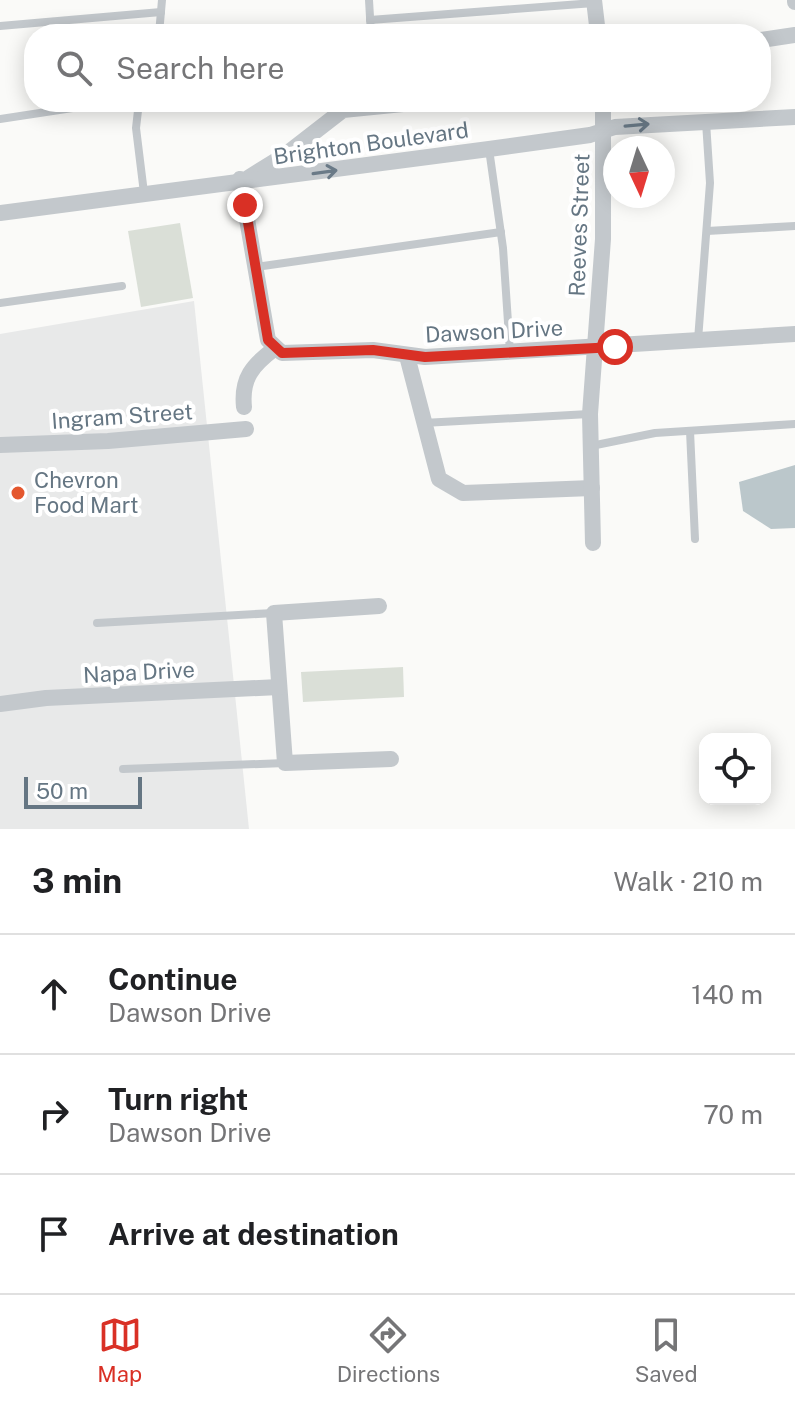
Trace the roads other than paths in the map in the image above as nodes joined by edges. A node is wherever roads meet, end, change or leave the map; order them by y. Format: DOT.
graph roads {
  1 [pos="162,0"];
  2 [pos="369,0"];
  3 [pos="594,2"];
  4 [pos="161,12"];
  5 [pos="370,20"];
  6 [pos="52,21"];
  7 [pos="52,24"];
  8 [pos="160,24"];
  9 [pos="370,24"];
  10 [pos="597,24"];
  11 [pos="0,26"];
  12 [pos="795,35"];
  13 [pos="771,39"];
  14 [pos="33,112"];
  15 [pos="137,112"];
  16 [pos="345,112"];
  17 [pos="603,112"];
  18 [pos="795,117"];
  19 [pos="0,119"];
  20 [pos="706,119"];
  21 [pos="604,130"];
  22 [pos="489,149"];
  23 [pos="244,179"];
  24 [pos="144,193"];
  25 [pos="0,213"];
  26 [pos="795,226"];
  27 [pos="707,231"];
  28 [pos="501,232"];
  29 [pos="255,267"];
  30 [pos="122,286"];
  31 [pos="0,303"];
  32 [pos="795,334"];
  33 [pos="698,340"];
  34 [pos="595,347"];
  35 [pos="274,349"];
  36 [pos="510,353"];
  37 [pos="407,356"];
  38 [pos="244,407"];
  39 [pos="590,414"];
  40 [pos="422,423"];
  41 [pos="795,424"];
  42 [pos="246,429"];
  43 [pos="690,431"];
  44 [pos="0,445"];
  45 [pos="591,446"];
  46 [pos="592,488"];
  47 [pos="695,539"];
  48 [pos="593,543"];
  49 [pos="379,606"];
  50 [pos="274,613"];
  51 [pos="97,623"];
  52 [pos="279,687"];
  53 [pos="0,704"];
  54 [pos="391,759"];
  55 [pos="285,763"];
  56 [pos="123,769"];
  1 -- 4 [label="lane"];
  2 -- 5 [label="lane"];
  3 -- 5 [label="lane"];
  3 -- 10 [label="street"];
  4 -- 6 [label="lane"];
  4 -- 8 [label="lane"];
  5 -- 9 [label="lane"];
  6 -- 7 [label="lane"];
  6 -- 11 [label="lane"];
  12 -- 13 [label="street"];
  14 -- 19 [label="lane"];
  15 -- 24 [label="lane"];
  16 -- 23 [label="street"];
  17 -- 21 [label="street, Reeves Street"];
  18 -- 20 [label="street, Brighton Boulevard"];
  21 -- 20 [label="street, Brighton Boulevard, one-way"];
  20 -- 27 [label="lane"];
  21 -- 22 [label="street, Brighton Boulevard"];
  21 -- 34 [label="street, Reeves Street"];
  23 -- 22 [label="street, Brighton Boulevard, one-way"];
  22 -- 28 [label="lane"];
  23 -- 24 [label="street, Brighton Boulevard"];
  23 -- 29 [label="street"];
  24 -- 25 [label="street, Brighton Boulevard"];
  26 -- 27 [label="lane"];
  27 -- 33 [label="lane"];
  28 -- 29 [label="lane"];
  28 -- 36 [label="lane"];
  29 -- 35 [label="street"];
  30 -- 31 [label="lane"];
  32 -- 33 [label="street, Dawson Drive"];
  33 -- 34 [label="street, Dawson Drive"];
  34 -- 36 [label="street, Dawson Drive"];
  34 -- 39 [label="street, Reeves Street"];
  35 -- 37 [label="street, Dawson Drive"];
  35 -- 38 [label="street"];
  36 -- 37 [label="street, Dawson Drive"];
  37 -- 40 [label="street"];
  39 -- 40 [label="lane"];
  39 -- 45 [label="street, Reeves Street"];
  40 -- 46 [label="street"];
  41 -- 43 [label="lane"];
  42 -- 44 [label="street, Ingram Street"];
  43 -- 45 [label="lane"];
  43 -- 47 [label="lane"];
  45 -- 46 [label="street, Reeves Street"];
  46 -- 48 [label="street, Reeves Street"];
  49 -- 50 [label="street"];
  50 -- 51 [label="lane"];
  50 -- 52 [label="street"];
  52 -- 53 [label="street, Napa Drive"];
  52 -- 55 [label="street"];
  54 -- 55 [label="street"];
  55 -- 56 [label="lane"];
}
